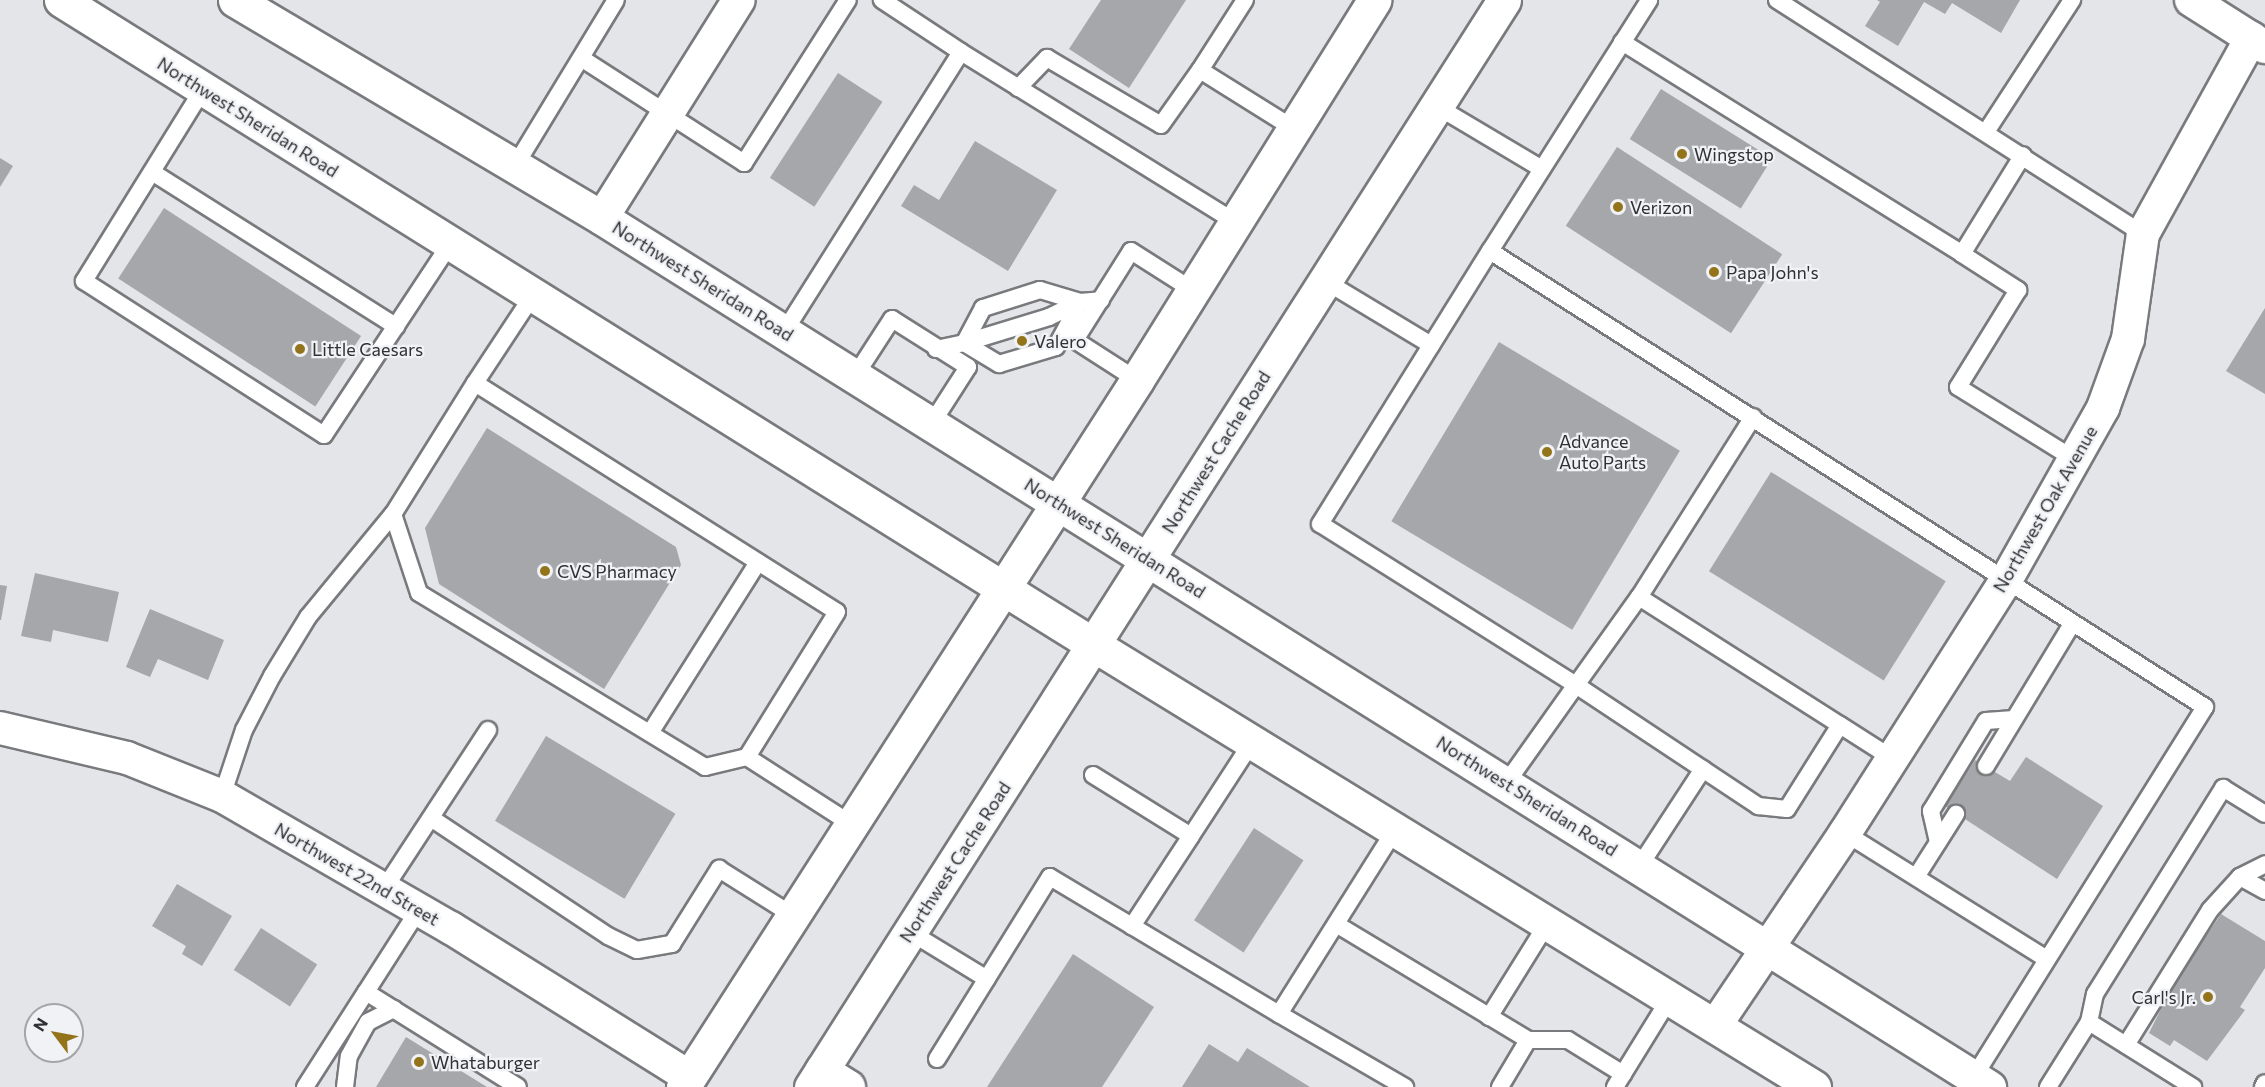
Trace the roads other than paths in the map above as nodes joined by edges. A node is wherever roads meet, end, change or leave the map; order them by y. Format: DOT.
graph roads {
  1 [pos="235,0"];
  2 [pos="616,0"];
  3 [pos="739,0"];
  4 [pos="848,0"];
  5 [pos="882,0"];
  6 [pos="1245,0"];
  7 [pos="1504,0"];
  8 [pos="1648,0"];
  9 [pos="1777,0"];
  10 [pos="2072,0"];
  11 [pos="2191,0"];
  12 [pos="1371,1"];
  13 [pos="76,4"];
  14 [pos="1622,42"];
  15 [pos="2258,42"];
  16 [pos="961,52"];
  17 [pos="580,58"];
  18 [pos="1200,70"];
  19 [pos="1018,88"];
  20 [pos="203,89"];
  21 [pos="1438,107"];
  22 [pos="668,112"];
  23 [pos="1296,130"];
  24 [pos="1986,132"];
  25 [pos="2023,155"];
  26 [pos="515,166"];
  27 [pos="1542,169"];
  28 [pos="152,172"];
  29 [pos="602,218"];
  30 [pos="1237,223"];
  31 [pos="2143,234"];
  32 [pos="450,244"];
  33 [pos="1490,251"];
  34 [pos="1962,254"];
  35 [pos="1325,281"];
  36 [pos="1194,291"];
  37 [pos="533,295"];
  38 [pos="1101,300"];
  39 [pos="1080,302"];
  40 [pos="396,326"];
  41 [pos="784,332"];
  42 [pos="964,343"];
  43 [pos="1431,345"];
  44 [pos="936,348"];
  45 [pos="855,376"];
  46 [pos="1137,380"];
  47 [pos="475,383"];
  48 [pos="1753,417"];
  49 [pos="932,423"];
  50 [pos="2074,459"];
  51 [pos="1059,503"];
  52 [pos="393,514"];
  53 [pos="1148,559"];
  54 [pos="758,562"];
  55 [pos="2005,582"];
  56 [pos="1004,589"];
  57 [pos="1639,597"];
  58 [pos="2072,624"];
  59 [pos="1094,645"];
  60 [pos="1576,685"];
  61 [pos="2014,719"];
  62 [pos="1840,725"];
  63 [pos="0,728"];
  64 [pos="488,730"];
  65 [pos="650,733"];
  66 [pos="1252,742"];
  67 [pos="747,757"];
  68 [pos="1890,757"];
  69 [pos="1986,766"];
  70 [pos="1703,769"];
  71 [pos="1093,776"];
  72 [pos="1507,782"];
  73 [pos="222,796"];
  74 [pos="1956,814"];
  75 [pos="2265,814"];
  76 [pos="430,819"];
  77 [pos="850,823"];
  78 [pos="1395,830"];
  79 [pos="1845,833"];
  80 [pos="1191,836"];
  81 [pos="1938,842"];
  82 [pos="2265,864"];
  83 [pos="1639,867"];
  84 [pos="1916,877"];
  85 [pos="2240,877"];
  86 [pos="384,890"];
  87 [pos="2265,891"];
  88 [pos="419,909"];
  89 [pos="792,915"];
  90 [pos="1336,924"];
  91 [pos="1547,924"];
  92 [pos="1132,926"];
  93 [pos="910,932"];
  94 [pos="1767,948"];
  95 [pos="2047,959"];
  96 [pos="987,979"];
  97 [pos="366,992"];
  98 [pos="1670,998"];
  99 [pos="394,1009"];
  100 [pos="1279,1014"];
  101 [pos="1489,1017"];
  102 [pos="2089,1022"];
  103 [pos="1715,1026"];
  104 [pos="1528,1040"];
  105 [pos="2126,1045"];
  106 [pos="937,1059"];
  107 [pos="827,1081"];
  108 [pos="1619,1081"];
  109 [pos="686,1082"];
  110 [pos="1981,1082"];
  111 [pos="2265,1083"];
  112 [pos="305,1087"];
  113 [pos="345,1087"];
  114 [pos="518,1087"];
  115 [pos="1405,1087"];
  116 [pos="1500,1087"];
  117 [pos="1814,1087"];
  118 [pos="2048,1087"];
  119 [pos="2193,1087"];
  120 [pos="2263,1087"];
  1 -- 26 [label="main road, Northwest Sheridan Road"];
  2 -- 17 [label="lane"];
  3 -- 22 [label="street"];
  4 -- 22 [label="lane"];
  5 -- 16 [label="lane"];
  6 -- 18 [label="lane"];
  7 -- 21 [label="main road, Northwest Cache Road"];
  8 -- 14 [label="lane"];
  9 -- 24 [label="lane"];
  10 -- 24 [label="lane"];
  11 -- 15 [label="street"];
  12 -- 23 [label="main road"];
  13 -- 20 [label="main road, Northwest Sheridan Road"];
  14 -- 27 [label="lane"];
  14 -- 34 [label="lane"];
  15 -- 31 [label="street, Northwest Oak Avenue"];
  16 -- 19 [label="lane"];
  16 -- 41 [label="lane"];
  17 -- 22 [label="lane"];
  17 -- 26 [label="lane"];
  18 -- 19 [label="lane"];
  18 -- 23 [label="lane"];
  19 -- 30 [label="lane"];
  20 -- 28 [label="lane"];
  20 -- 32 [label="main road, Northwest Sheridan Road"];
  21 -- 27 [label="lane"];
  21 -- 35 [label="main road, Northwest Cache Road"];
  22 -- 29 [label="street"];
  23 -- 30 [label="main road"];
  24 -- 25 [label="lane"];
  25 -- 31 [label="lane"];
  25 -- 34 [label="lane"];
  26 -- 29 [label="main road, Northwest Sheridan Road"];
  27 -- 33 [label="lane"];
  28 -- 40 [label="lane"];
  28 -- 40 [label="lane"];
  29 -- 41 [label="main road, Northwest Sheridan Road"];
  30 -- 36 [label="main road"];
  31 -- 50 [label="street, Northwest Oak Avenue"];
  32 -- 37 [label="main road, Northwest Sheridan Road"];
  32 -- 40 [label="lane"];
  33 -- 43 [label="lane"];
  33 -- 48 [label="lane"];
  34 -- 50 [label="lane"];
  35 -- 43 [label="lane"];
  35 -- 53 [label="main road, Northwest Cache Road"];
  36 -- 38 [label="lane"];
  36 -- 46 [label="main road"];
  37 -- 47 [label="lane"];
  37 -- 56 [label="main road, Northwest Sheridan Road"];
  38 -- 39 [label="lane"];
  38 -- 46 [label="lane"];
  39 -- 42 [label="lane"];
  39 -- 42 [label="lane"];
  39 -- 42 [label="lane"];
  41 -- 45 [label="main road, Northwest Sheridan Road"];
  42 -- 44 [label="lane"];
  43 -- 60 [label="lane"];
  44 -- 45 [label="lane"];
  44 -- 49 [label="lane"];
  45 -- 49 [label="main road, Northwest Sheridan Road"];
  46 -- 51 [label="main road"];
  47 -- 52 [label="lane"];
  47 -- 54 [label="lane"];
  48 -- 55 [label="lane"];
  48 -- 57 [label="lane"];
  49 -- 51 [label="main road, Northwest Sheridan Road"];
  50 -- 55 [label="street, Northwest Oak Avenue"];
  51 -- 53 [label="main road, Northwest Sheridan Road"];
  51 -- 56 [label="main road"];
  52 -- 65 [label="lane"];
  52 -- 73 [label="lane"];
  53 -- 59 [label="main road, Northwest Cache Road"];
  53 -- 72 [label="main road, Northwest Sheridan Road"];
  54 -- 65 [label="lane"];
  54 -- 67 [label="lane"];
  55 -- 58 [label="lane"];
  55 -- 68 [label="street, Northwest Oak Avenue"];
  56 -- 59 [label="main road, Northwest Sheridan Road"];
  56 -- 77 [label="main road"];
  57 -- 60 [label="lane"];
  57 -- 62 [label="lane"];
  58 -- 61 [label="lane"];
  58 -- 95 [label="lane"];
  59 -- 66 [label="main road, Northwest Sheridan Road"];
  59 -- 93 [label="main road, Northwest Cache Road"];
  60 -- 70 [label="lane"];
  60 -- 72 [label="lane"];
  61 -- 69 [label="lane"];
  61 -- 81 [label="lane"];
  62 -- 68 [label="lane"];
  62 -- 70 [label="lane"];
  63 -- 73 [label="street, Northwest 22nd Street"];
  64 -- 76 [label="lane"];
  65 -- 67 [label="lane"];
  66 -- 78 [label="main road, Northwest Sheridan Road"];
  66 -- 80 [label="lane"];
  67 -- 77 [label="lane"];
  68 -- 79 [label="street, Northwest Oak Avenue"];
  70 -- 83 [label="lane"];
  71 -- 80 [label="lane"];
  72 -- 83 [label="main road, Northwest Sheridan Road"];
  73 -- 86 [label="street, Northwest 22nd Street"];
  74 -- 81 [label="lane"];
  75 -- 102 [label="lane"];
  76 -- 86 [label="lane"];
  76 -- 89 [label="lane"];
  77 -- 89 [label="main road"];
  78 -- 90 [label="lane"];
  78 -- 91 [label="main road, Northwest Sheridan Road"];
  79 -- 84 [label="lane"];
  79 -- 94 [label="street, Northwest Oak Avenue"];
  80 -- 92 [label="lane"];
  81 -- 84 [label="lane"];
  82 -- 85 [label="lane"];
  83 -- 94 [label="main road, Northwest Sheridan Road"];
  84 -- 95 [label="lane"];
  85 -- 87 [label="lane"];
  85 -- 105 [label="lane"];
  86 -- 88 [label="street, Northwest 22nd Street"];
  88 -- 97 [label="lane"];
  88 -- 109 [label="street, Northwest 22nd Street"];
  89 -- 109 [label="main road"];
  90 -- 100 [label="lane"];
  90 -- 101 [label="lane"];
  91 -- 98 [label="main road, Northwest Sheridan Road"];
  91 -- 101 [label="lane"];
  92 -- 96 [label="lane"];
  92 -- 100 [label="lane"];
  93 -- 96 [label="lane"];
  93 -- 107 [label="main road, Northwest Cache Road"];
  94 -- 103 [label="street, Northwest Oak Avenue"];
  94 -- 110 [label="main road, Northwest Sheridan Road"];
  95 -- 110 [label="lane"];
  96 -- 106 [label="lane"];
  97 -- 99 [label="lane"];
  97 -- 112 [label="lane"];
  98 -- 103 [label="main road, Northwest Sheridan Road"];
  98 -- 108 [label="lane"];
  99 -- 113 [label="lane"];
  99 -- 114 [label="lane"];
  100 -- 115 [label="lane"];
  101 -- 104 [label="lane"];
  102 -- 105 [label="lane"];
  102 -- 118 [label="lane"];
  103 -- 117 [label="main road, Northwest Sheridan Road"];
  104 -- 108 [label="lane"];
  104 -- 116 [label="lane"];
  105 -- 119 [label="lane"];
  111 -- 120 [label="lane"];
}
